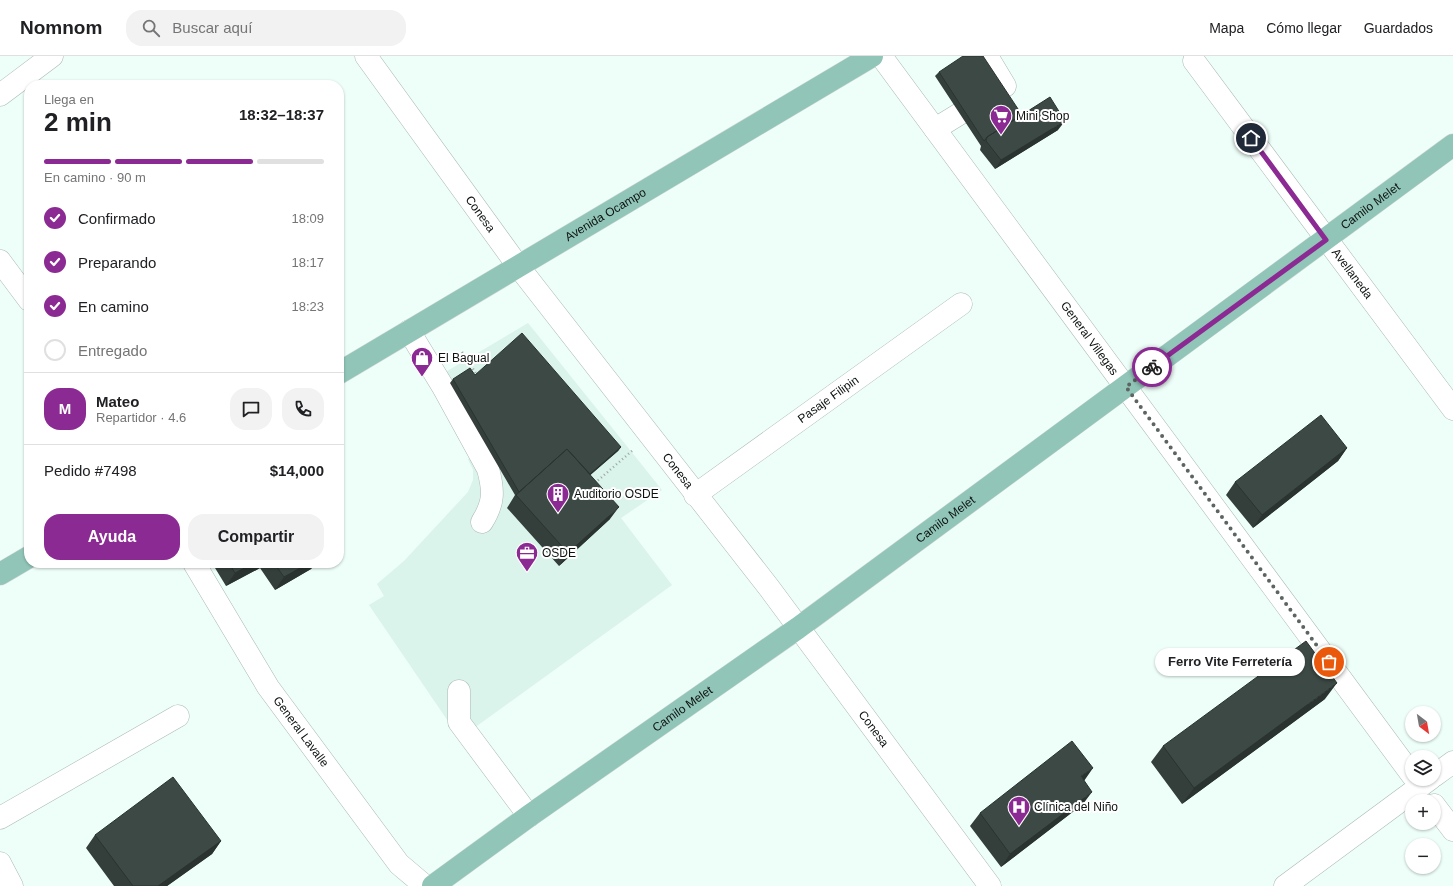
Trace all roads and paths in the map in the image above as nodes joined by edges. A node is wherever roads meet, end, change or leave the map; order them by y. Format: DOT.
graph roads {
  1 [pos="52,56"];
  2 [pos="366,56"];
  3 [pos="872,56"];
  4 [pos="881,56"];
  5 [pos="987,56"];
  6 [pos="1194,61"];
  7 [pos="0,94"];
  8 [pos="935,129"];
  9 [pos="1453,145"];
  10 [pos="1326,240"];
  11 [pos="0,261"];
  12 [pos="518,266"];
  13 [pos="15,283"];
  14 [pos="24,294"];
  15 [pos="961,304"];
  16 [pos="409,331"];
  17 [pos="462,352"];
  18 [pos="344,369"];
  19 [pos="477,375"];
  20 [pos="1126,387"];
  21 [pos="1453,409"];
  22 [pos="635,448"];
  23 [pos="591,487"];
  24 [pos="696,495"];
  25 [pos="482,522"];
  26 [pos="24,560"];
  27 [pos="197,568"];
  28 [pos="0,574"];
  29 [pos="798,628"];
  30 [pos="460,692"];
  31 [pos="178,716"];
  32 [pos="1405,758"];
  33 [pos="1453,762"];
  34 [pos="1441,771"];
  35 [pos="1420,786"];
  36 [pos="1441,814"];
  37 [pos="528,816"];
  38 [pos="0,818"];
  39 [pos="1453,830"];
  40 [pos="0,863"];
  41 [pos="12,886"];
  42 [pos="425,886"];
  43 [pos="433,886"];
  44 [pos="990,886"];
  45 [pos="1285,886"];
  1 -- 7 [label="street"];
  2 -- 12 [label="street, Conesa"];
  3 -- 12 [label="main road, Avenida Ocampo"];
  4 -- 8 [label="street, General Villegas"];
  5 -- 8 [label="street"];
  6 -- 10 [label="street, Avellaneda"];
  8 -- 20 [label="street, General Villegas"];
  9 -- 10 [label="main road, Camilo Melet"];
  10 -- 20 [label="main road, Camilo Melet"];
  10 -- 21 [label="street, Avellaneda"];
  11 -- 13 [label="street"];
  12 -- 16 [label="main road, Avenida Ocampo"];
  12 -- 24 [label="street, Conesa"];
  13 -- 14 [label="street"];
  15 -- 24 [label="street, Pasaje Filipin"];
  16 -- 18 [label="main road, Avenida Ocampo"];
  16 -- 25 [label="street"];
  17 -- 19 [label="path"];
  20 -- 29 [label="main road, Camilo Melet"];
  20 -- 32 [label="street, General Villegas"];
  22 -- 23 [label="path"];
  24 -- 29 [label="street, Conesa"];
  26 -- 28 [label="main road"];
  27 -- 42 [label="street, General Lavalle"];
  29 -- 37 [label="main road, Camilo Melet"];
  29 -- 44 [label="street, Conesa"];
  30 -- 37 [label="street"];
  31 -- 38 [label="street"];
  33 -- 34 [label="street"];
  35 -- 45 [label="street"];
  36 -- 39 [label="street"];
  37 -- 43 [label="main road, Camilo Melet"];
  40 -- 41 [label="street"];
}
